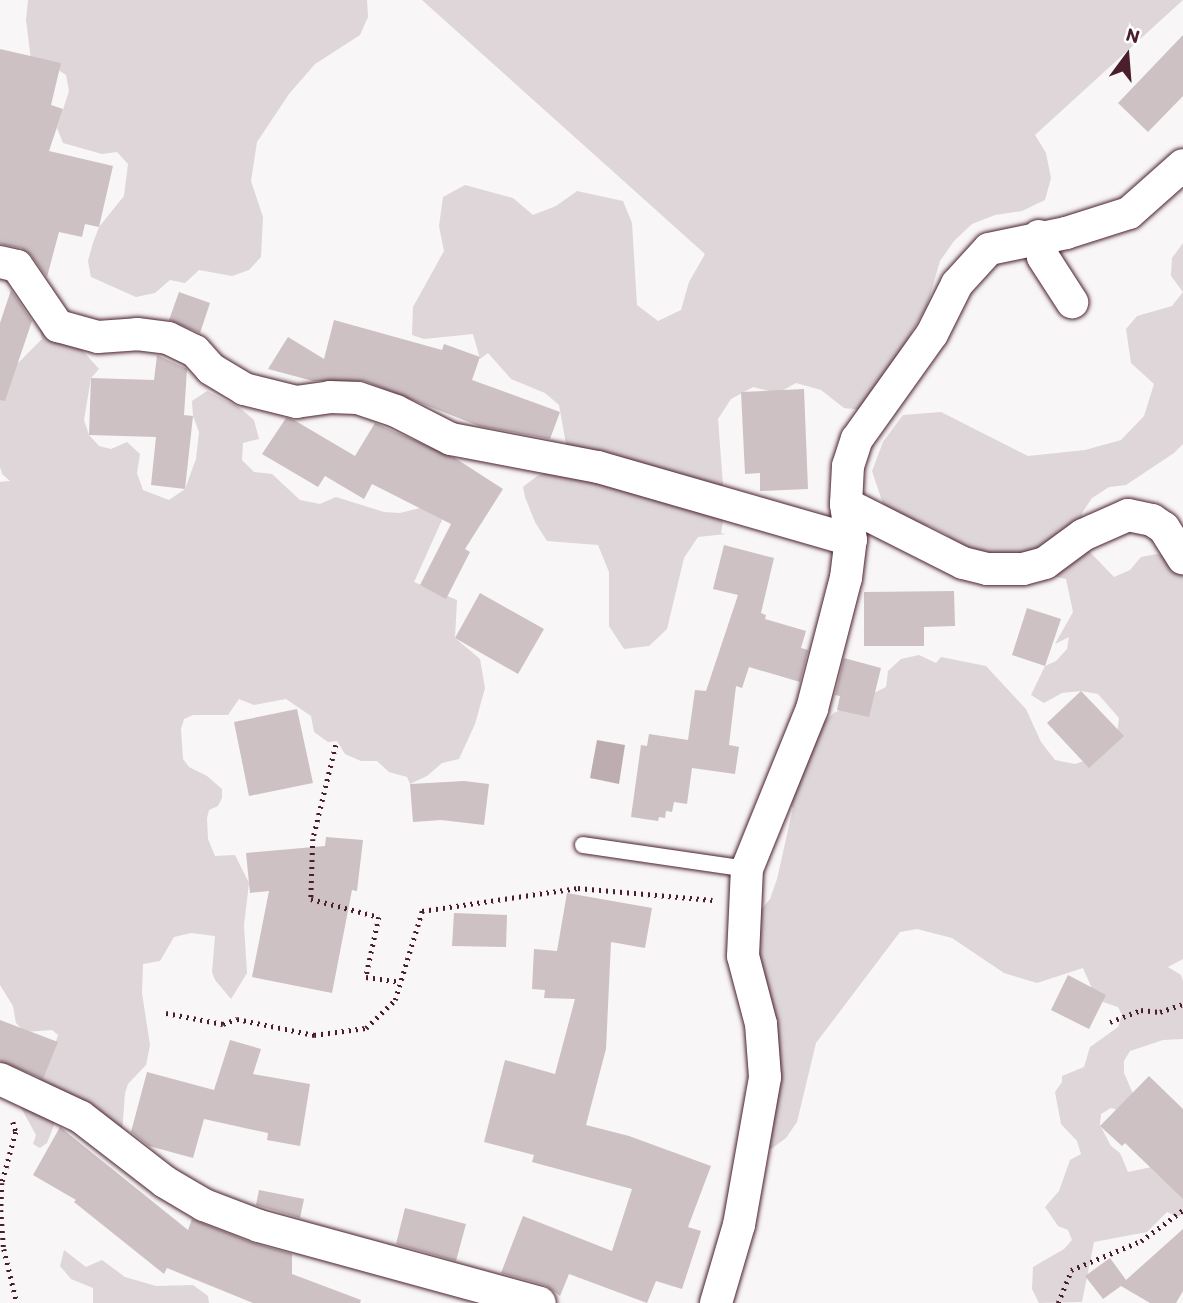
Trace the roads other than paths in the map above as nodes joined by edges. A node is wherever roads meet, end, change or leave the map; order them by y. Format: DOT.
graph roads {
  1 [pos="1183,165"];
  2 [pos="1039,236"];
  3 [pos="0,262"];
  4 [pos="1072,302"];
  5 [pos="846,504"];
  6 [pos="851,540"];
  7 [pos="1183,559"];
  8 [pos="583,845"];
  9 [pos="747,869"];
  10 [pos="2,1080"];
  11 [pos="540,1303"];
  12 [pos="716,1303"];
  1 -- 2 [label="street"];
  2 -- 4 [label="street"];
  2 -- 5 [label="street"];
  3 -- 6 [label="street"];
  5 -- 6 [label="street"];
  5 -- 7 [label="street"];
  6 -- 9 [label="street"];
  8 -- 9 [label="lane"];
  9 -- 12 [label="street"];
  10 -- 11 [label="street"];
}
